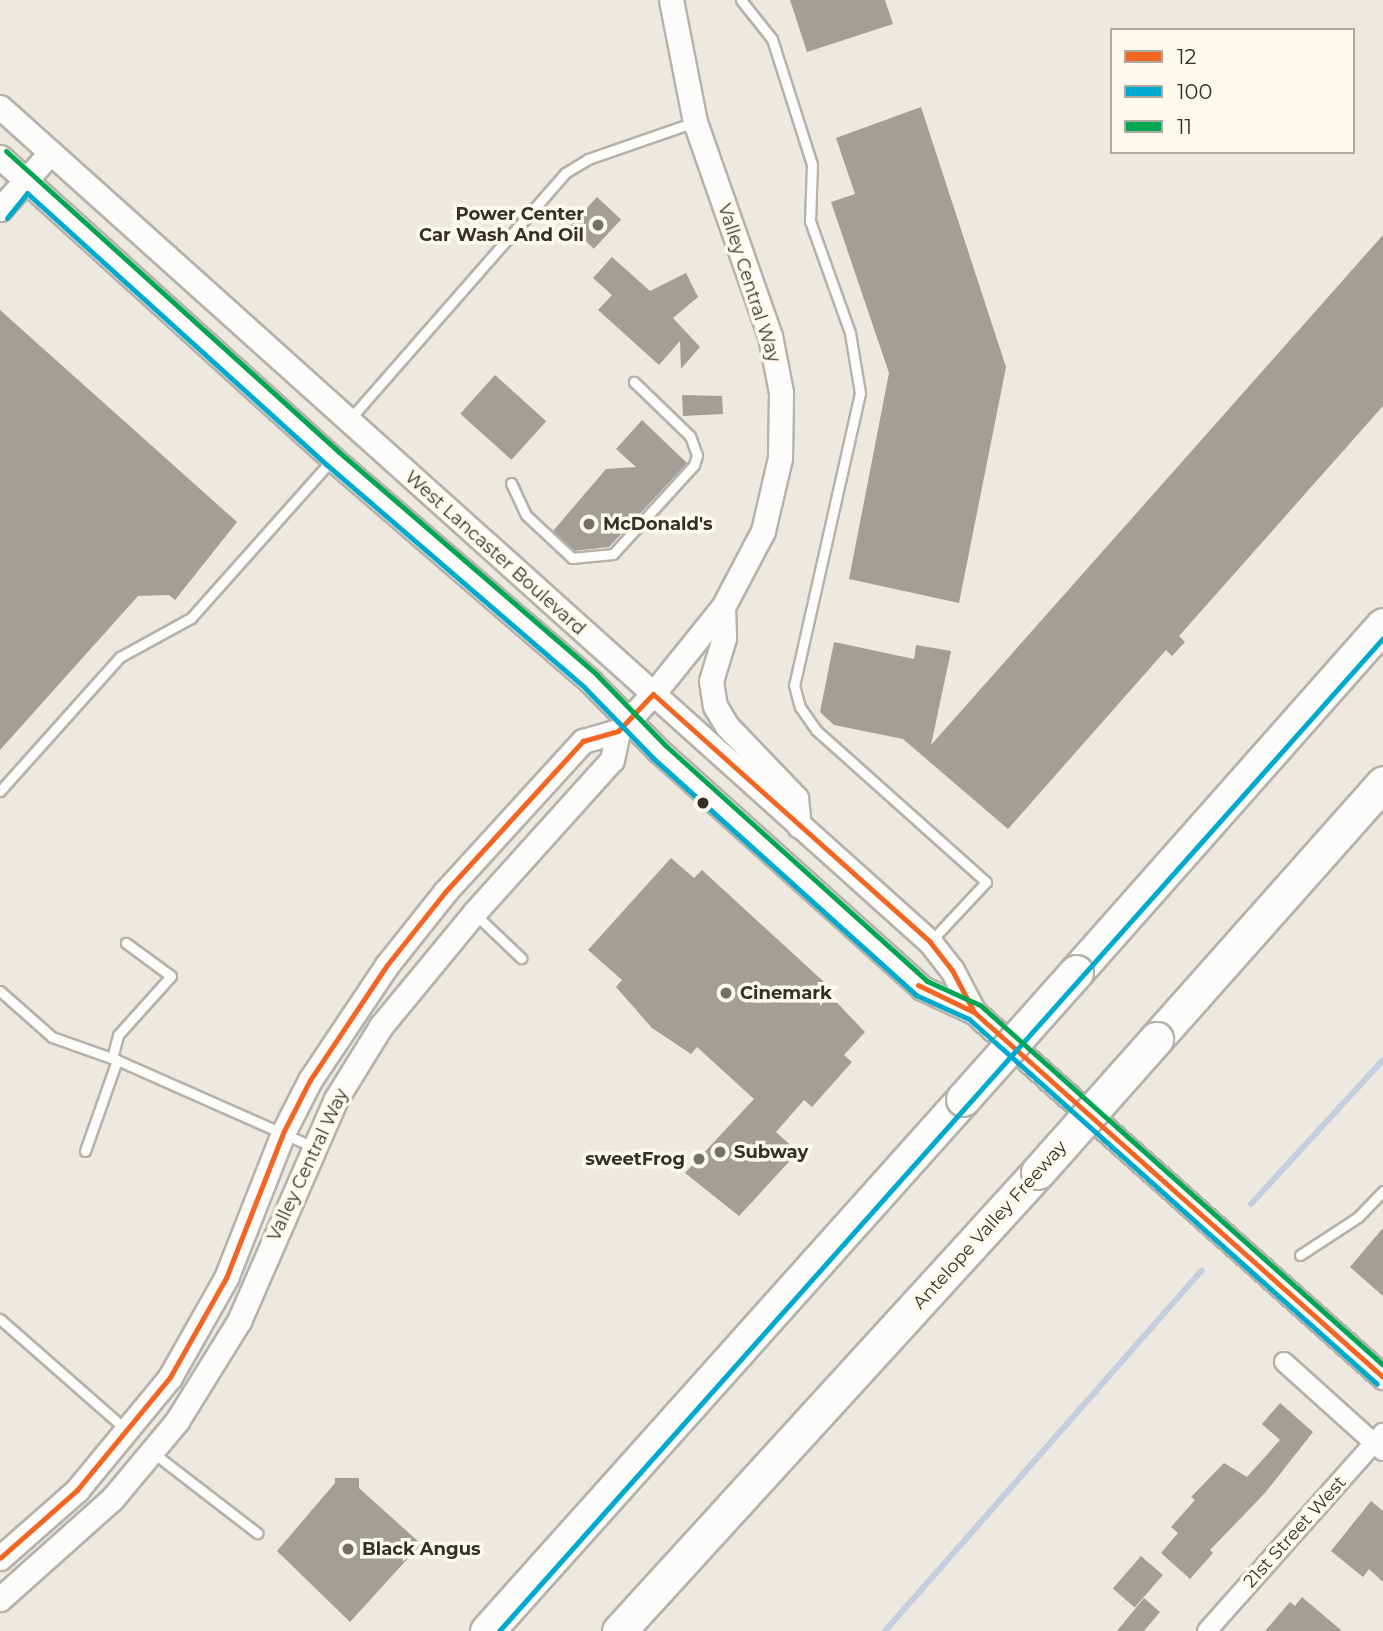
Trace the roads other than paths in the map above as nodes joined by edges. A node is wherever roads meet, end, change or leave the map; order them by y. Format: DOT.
graph roads {
  1 [pos="671,0"];
  2 [pos="741,0"];
  3 [pos="0,107"];
  4 [pos="695,122"];
  5 [pos="51,152"];
  6 [pos="0,157"];
  7 [pos="26,180"];
  8 [pos="0,210"];
  9 [pos="634,382"];
  10 [pos="347,421"];
  11 [pos="333,459"];
  12 [pos="511,483"];
  13 [pos="723,607"];
  14 [pos="1383,625"];
  15 [pos="653,694"];
  16 [pos="624,725"];
  17 [pos="1383,783"];
  18 [pos="0,790"];
  19 [pos="799,826"];
  20 [pos="474,913"];
  21 [pos="126,943"];
  22 [pos="930,943"];
  23 [pos="521,958"];
  24 [pos="0,991"];
  25 [pos="975,1012"];
  26 [pos="114,1059"];
  27 [pos="284,1132"];
  28 [pos="313,1147"];
  29 [pos="85,1151"];
  30 [pos="1383,1191"];
  31 [pos="1300,1255"];
  32 [pos="218,1293"];
  33 [pos="0,1319"];
  34 [pos="1284,1362"];
  35 [pos="1383,1377"];
  36 [pos="128,1432"];
  37 [pos="1380,1442"];
  38 [pos="152,1452"];
  39 [pos="257,1533"];
  40 [pos="0,1558"];
  41 [pos="27,1577"];
  42 [pos="0,1599"];
  43 [pos="487,1631"];
  44 [pos="620,1631"];
  45 [pos="1207,1631"];
  1 -- 4 [label="street, Valley Central Way"];
  2 -- 22 [label="lane"];
  3 -- 5 [label="street, West Lancaster Boulevard"];
  4 -- 10 [label="lane"];
  4 -- 13 [label="street, Valley Central Way"];
  5 -- 7 [label="street"];
  5 -- 10 [label="street, West Lancaster Boulevard"];
  6 -- 7 [label="street, West Lancaster Boulevard"];
  7 -- 8 [label="street"];
  7 -- 11 [label="street, West Lancaster Boulevard"];
  9 -- 12 [label="lane"];
  10 -- 15 [label="street, West Lancaster Boulevard"];
  11 -- 16 [label="street, West Lancaster Boulevard"];
  11 -- 18 [label="lane"];
  13 -- 15 [label="street, Valley Central Way"];
  13 -- 19 [label="street"];
  14 -- 43 [label="highway, bridge"];
  15 -- 16 [label="street, Valley Central Way"];
  15 -- 19 [label="street, West Lancaster Boulevard"];
  16 -- 20 [label="street, Valley Central Way"];
  16 -- 25 [label="street, West Lancaster Boulevard"];
  16 -- 27 [label="street, Valley Central Way"];
  17 -- 44 [label="highway, Antelope Valley Freeway, bridge"];
  19 -- 22 [label="street, West Lancaster Boulevard"];
  20 -- 23 [label="lane"];
  20 -- 28 [label="street, Valley Central Way"];
  21 -- 26 [label="lane"];
  22 -- 25 [label="street, West Lancaster Boulevard"];
  24 -- 26 [label="lane"];
  25 -- 35 [label="street, West Lancaster Boulevard"];
  26 -- 27 [label="lane"];
  26 -- 29 [label="lane"];
  27 -- 28 [label="lane"];
  27 -- 32 [label="street, Valley Central Way"];
  28 -- 38 [label="street, Valley Central Way"];
  30 -- 31 [label="lane"];
  32 -- 36 [label="street, Valley Central Way"];
  32 -- 38 [label="street"];
  33 -- 36 [label="lane"];
  34 -- 37 [label="street"];
  36 -- 40 [label="street, Valley Central Way"];
  36 -- 41 [label="street"];
  37 -- 45 [label="street, 21st Street West"];
  38 -- 39 [label="lane"];
  38 -- 41 [label="street, Valley Central Way"];
  41 -- 42 [label="street, Valley Central Way"];
}
